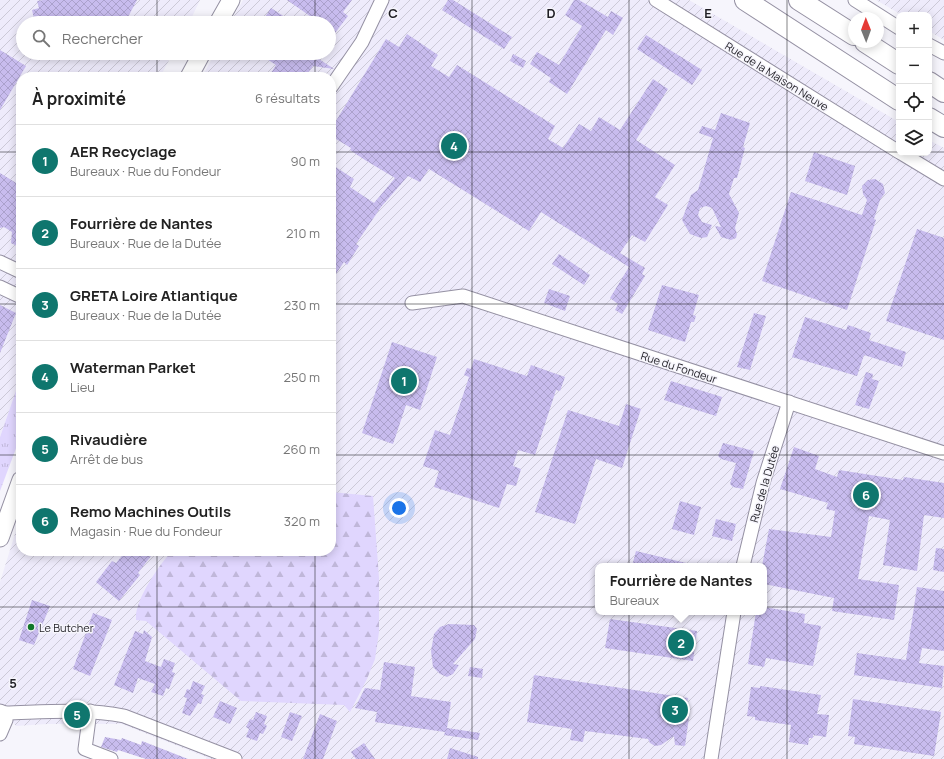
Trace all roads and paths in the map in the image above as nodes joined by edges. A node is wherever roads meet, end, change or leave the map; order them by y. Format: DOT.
graph roads {
  1 [pos="231,0"];
  2 [pos="382,0"];
  3 [pos="656,0"];
  4 [pos="745,0"];
  5 [pos="799,0"];
  6 [pos="855,0"];
  7 [pos="222,16"];
  8 [pos="896,26"];
  9 [pos="848,31"];
  10 [pos="932,47"];
  11 [pos="874,48"];
  12 [pos="944,53"];
  13 [pos="198,60"];
  14 [pos="896,62"];
  15 [pos="191,72"];
  16 [pos="336,80"];
  17 [pos="932,84"];
  18 [pos="944,92"];
  19 [pos="896,98"];
  20 [pos="932,120"];
  21 [pos="944,127"];
  22 [pos="896,150"];
  23 [pos="907,156"];
  24 [pos="944,179"];
  25 [pos="0,262"];
  26 [pos="16,270"];
  27 [pos="0,287"];
  28 [pos="16,295"];
  29 [pos="412,303"];
  30 [pos="789,402"];
  31 [pos="944,453"];
  32 [pos="16,494"];
  33 [pos="0,538"];
  34 [pos="744,563"];
  35 [pos="733,615"];
  36 [pos="90,711"];
  37 [pos="2,713"];
  38 [pos="0,734"];
  39 [pos="83,754"];
  40 [pos="111,759"];
  41 [pos="235,759"];
  42 [pos="711,759"];
  1 -- 7 [label="main road"];
  2 -- 16 [label="street"];
  3 -- 22 [label="street, Rue de la Maison Neuve"];
  4 -- 19 [label="highway"];
  5 -- 9 [label="highway"];
  6 -- 8 [label="street"];
  10 -- 12 [label="street"];
  11 -- 14 [label="highway"];
  13 -- 15 [label="main road"];
  17 -- 18 [label="highway"];
  20 -- 21 [label="highway"];
  23 -- 24 [label="street, Rue de la Maison Neuve"];
  25 -- 26 [label="street"];
  27 -- 28 [label="street"];
  29 -- 30 [label="street, Rue du Fondeur"];
  30 -- 31 [label="street, Rue du Fondeur"];
  30 -- 34 [label="street, Rue de la Dutée"];
  32 -- 33 [label="main road"];
  35 -- 42 [label="street"];
  36 -- 37 [label="street"];
  36 -- 39 [label="street"];
  36 -- 41 [label="street"];
  37 -- 38 [label="street"];
  39 -- 40 [label="street"];
}
